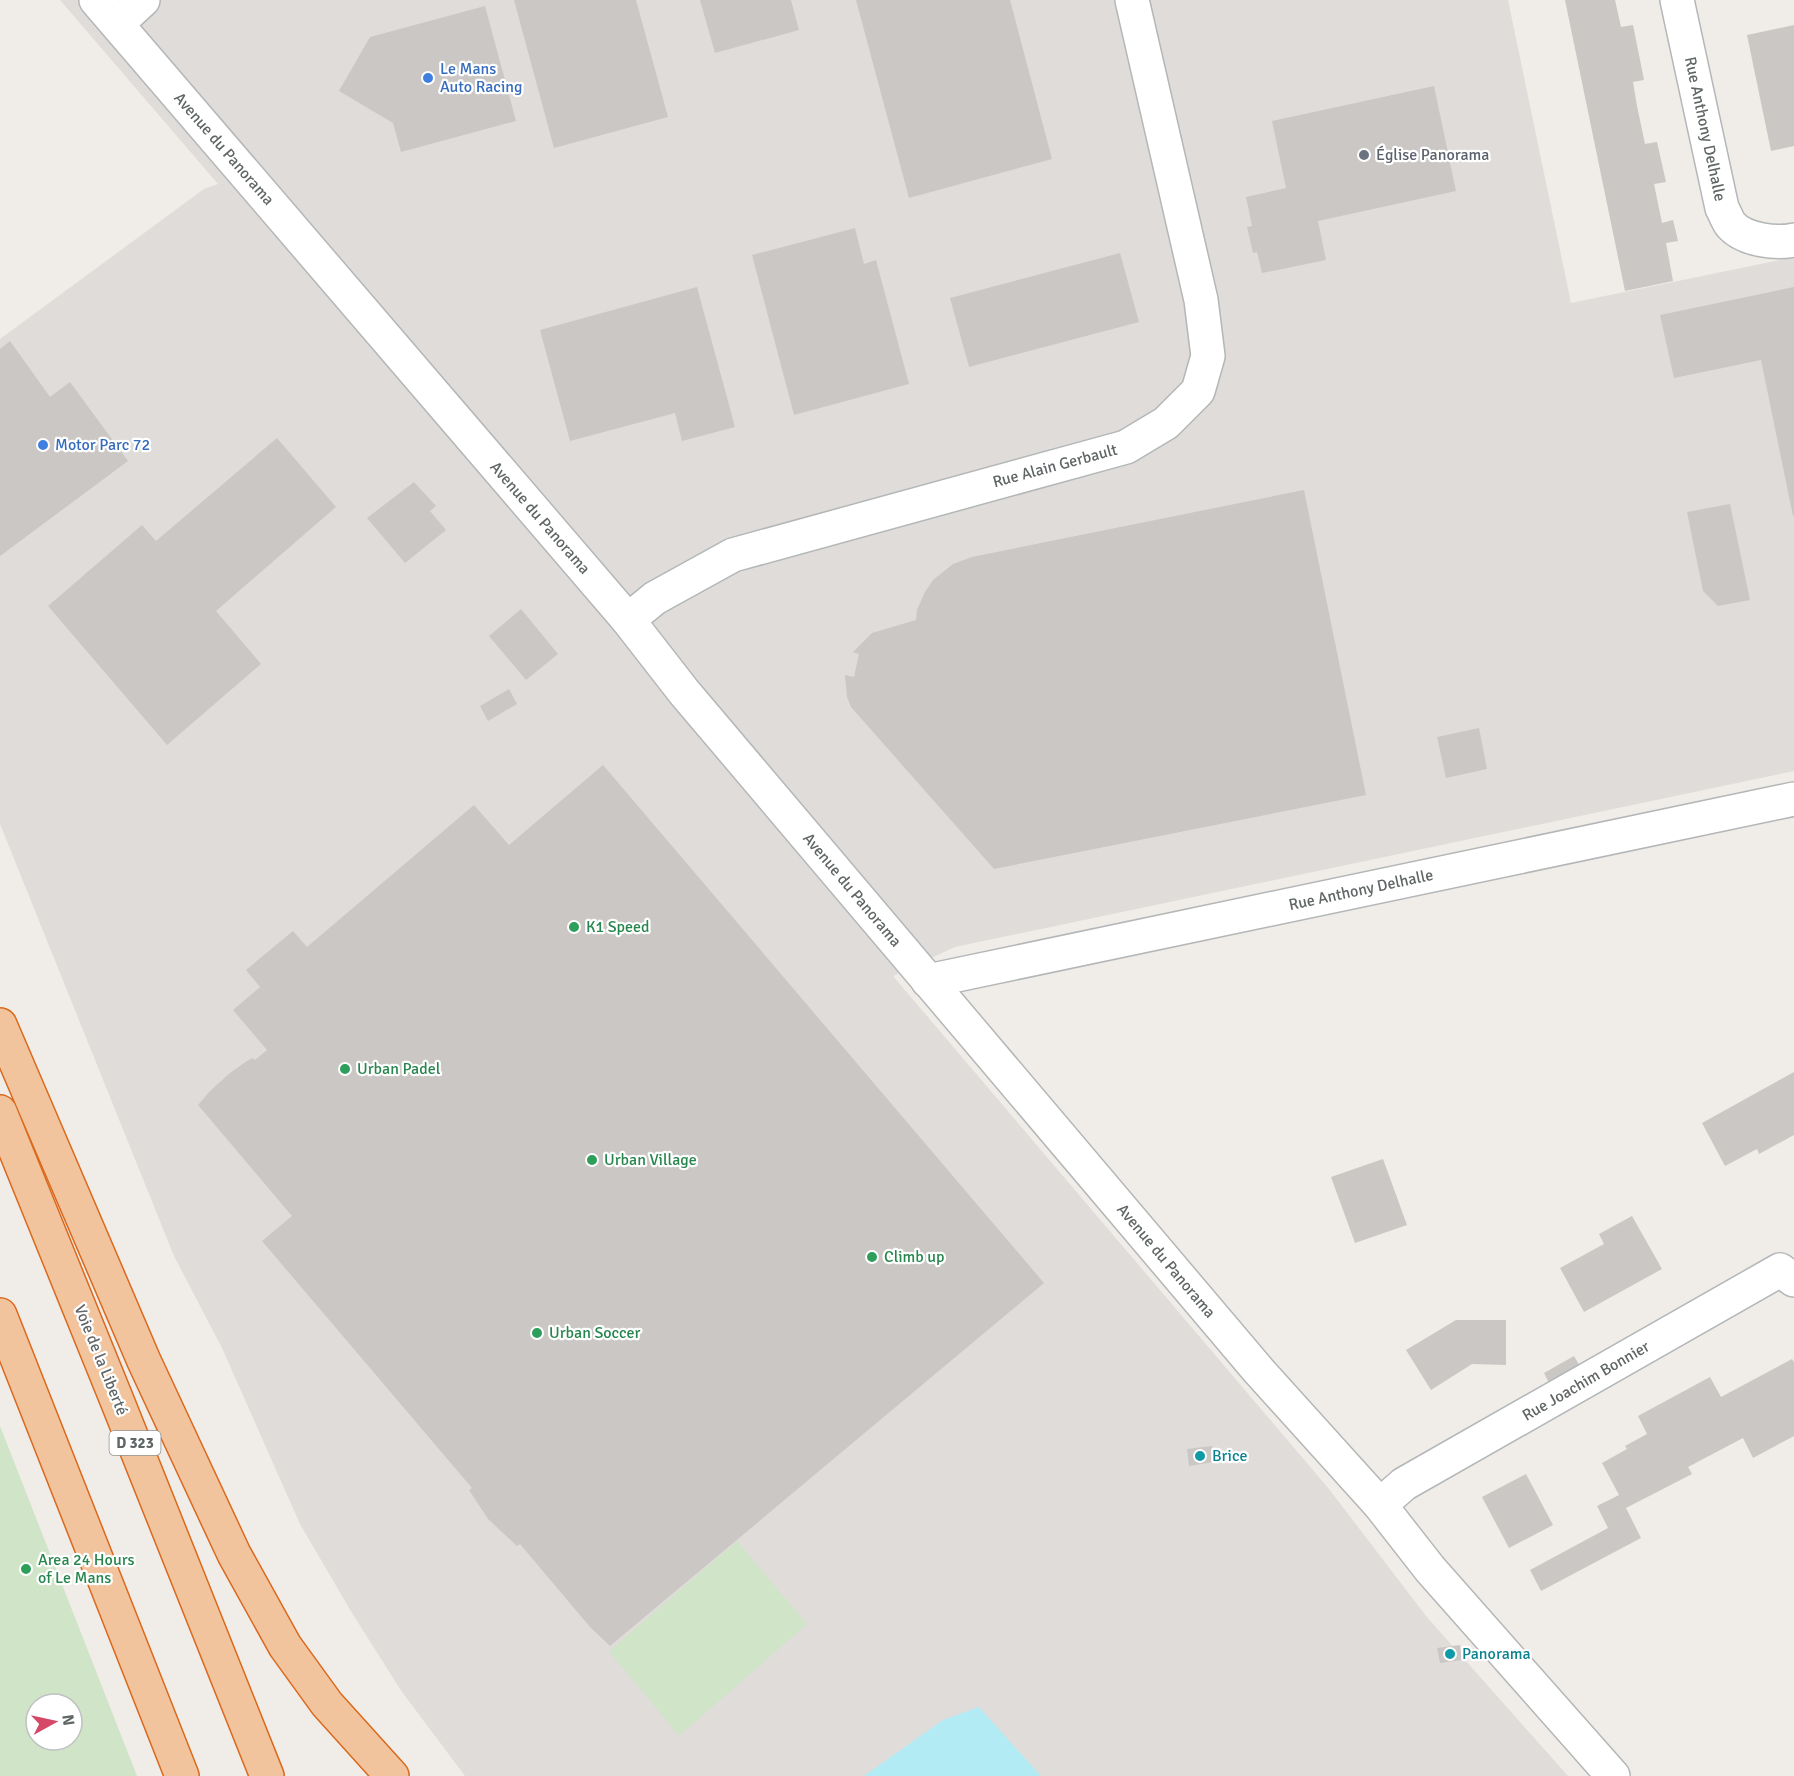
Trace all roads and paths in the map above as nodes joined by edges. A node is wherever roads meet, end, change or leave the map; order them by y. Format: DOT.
graph roads {
  1 [pos="143,0"];
  2 [pos="1132,0"];
  3 [pos="1677,0"];
  4 [pos="106,12"];
  5 [pos="1794,240"];
  6 [pos="628,620"];
  7 [pos="1794,799"];
  8 [pos="928,981"];
  9 [pos="0,1025"];
  10 [pos="0,1112"];
  11 [pos="1794,1280"];
  12 [pos="0,1315"];
  13 [pos="1380,1505"];
  14 [pos="182,1776"];
  15 [pos="267,1776"];
  16 [pos="392,1776"];
  17 [pos="1613,1776"];
  1 -- 4 [label="street"];
  2 -- 6 [label="street, Rue Alain Gerbault"];
  3 -- 5 [label="street, Rue Anthony Delhalle"];
  4 -- 6 [label="street, Avenue du Panorama"];
  6 -- 8 [label="street, Avenue du Panorama"];
  7 -- 8 [label="street, Rue Anthony Delhalle"];
  8 -- 13 [label="street, Avenue du Panorama"];
  9 -- 16 [label="highway"];
  10 -- 15 [label="highway, Voie de la Liberté / D 323"];
  11 -- 13 [label="street, Rue Joachim Bonnier"];
  12 -- 14 [label="highway"];
  13 -- 17 [label="street, Avenue du Panorama"];
}
